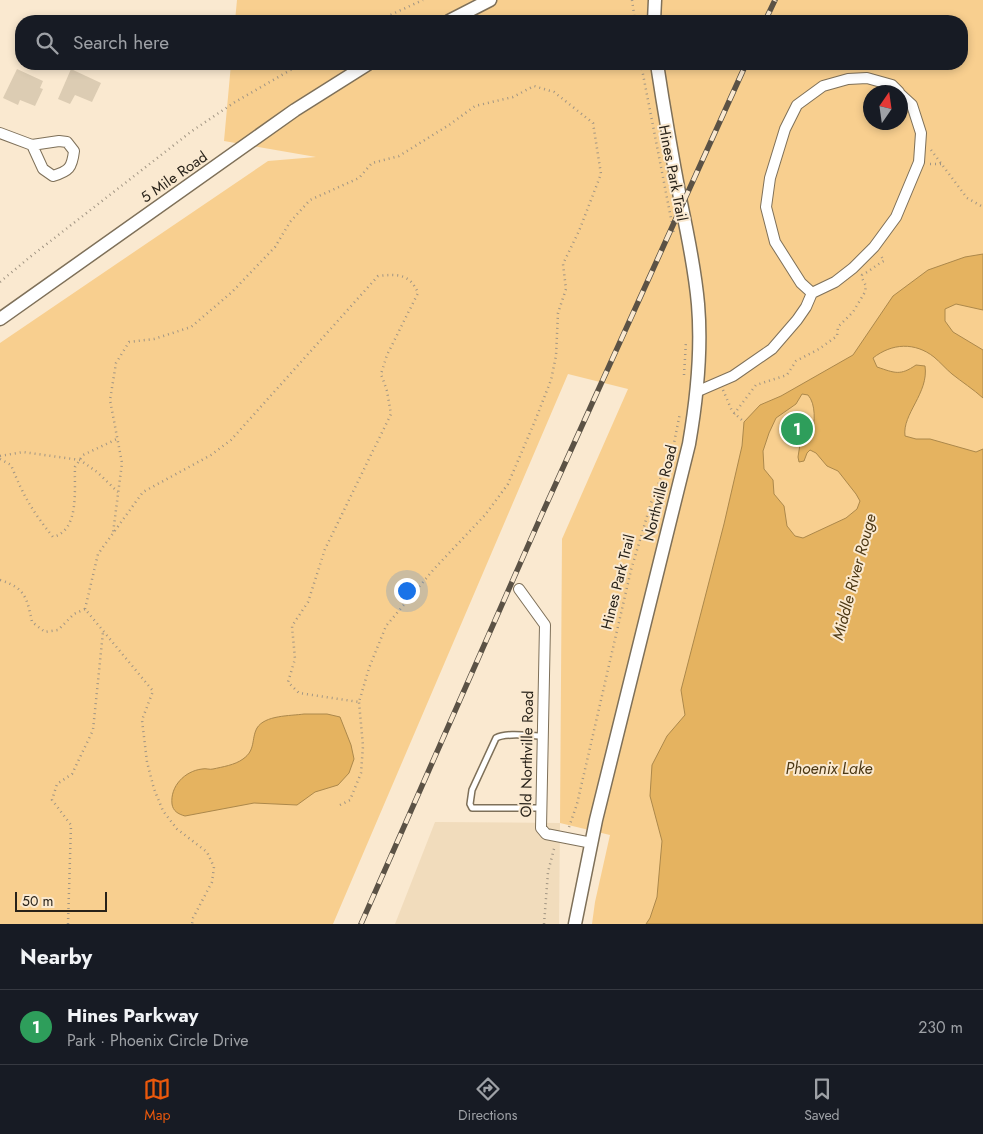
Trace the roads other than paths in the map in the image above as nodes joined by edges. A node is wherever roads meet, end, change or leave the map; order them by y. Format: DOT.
graph roads {
  1 [pos="490,0"];
  2 [pos="655,0"];
  3 [pos="461,15"];
  4 [pos="654,15"];
  5 [pos="359,70"];
  6 [pos="658,70"];
  7 [pos="892,85"];
  8 [pos="908,101"];
  9 [pos="0,133"];
  10 [pos="32,145"];
  11 [pos="812,293"];
  12 [pos="0,319"];
  13 [pos="696,392"];
  14 [pos="519,589"];
  15 [pos="543,736"];
  16 [pos="541,808"];
  17 [pos="592,843"];
  18 [pos="575,924"];
  1 -- 3 [label="street"];
  2 -- 4 [label="street"];
  5 -- 12 [label="street, 5 Mile Road"];
  6 -- 13 [label="street, Northville Road"];
  7 -- 11 [label="street"];
  8 -- 11 [label="street"];
  9 -- 10 [label="street"];
  11 -- 13 [label="street"];
  13 -- 17 [label="street, Northville Road"];
  14 -- 15 [label="street, Old Northville Road"];
  15 -- 16 [label="street, Old Northville Road"];
  15 -- 16 [label="lane"];
  16 -- 17 [label="street, Old Northville Road"];
  17 -- 18 [label="street, Northville Road"];
}
